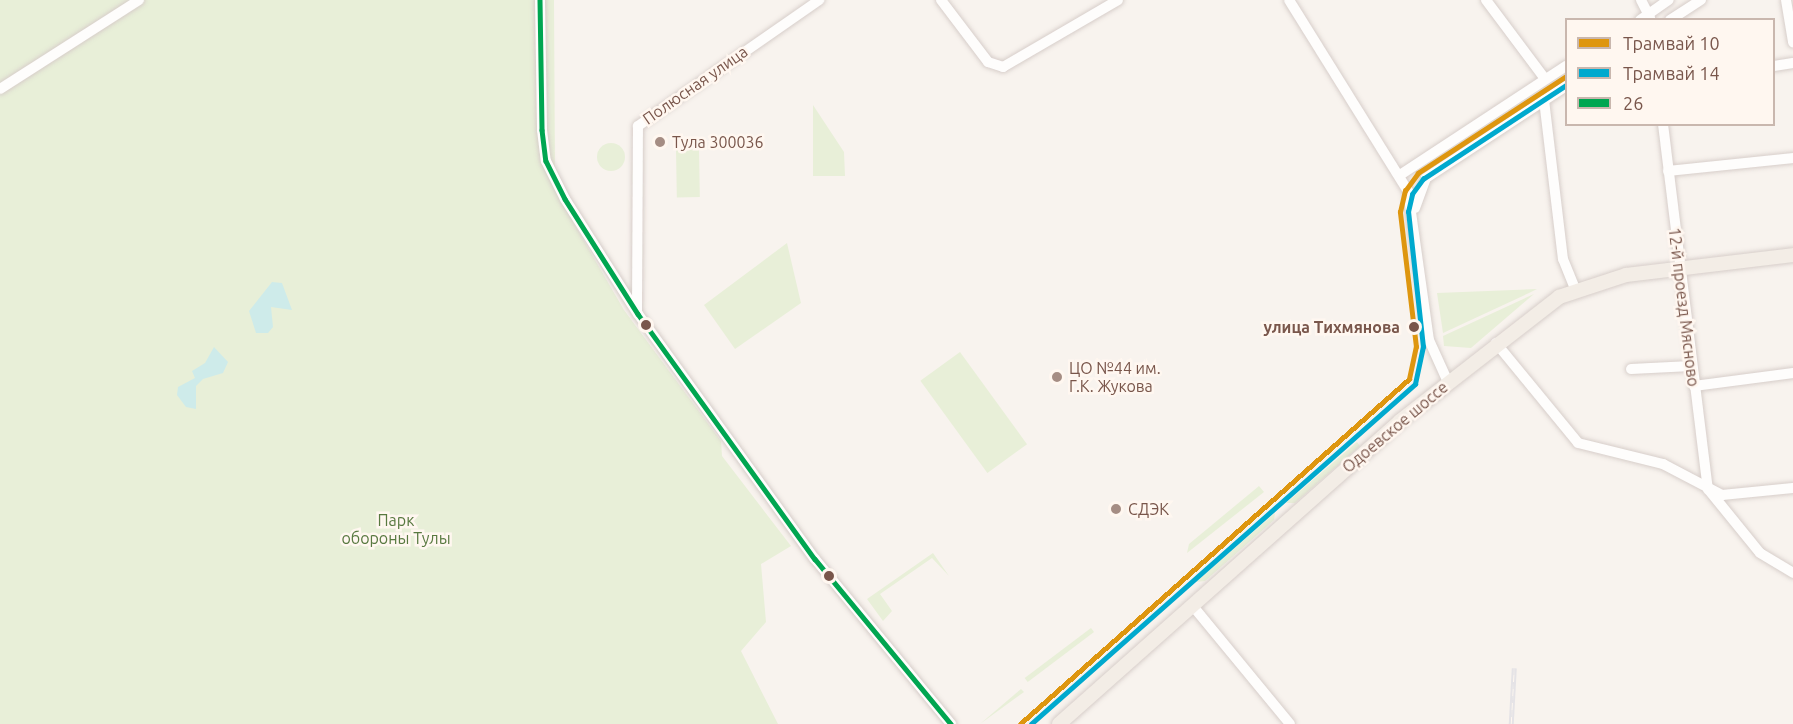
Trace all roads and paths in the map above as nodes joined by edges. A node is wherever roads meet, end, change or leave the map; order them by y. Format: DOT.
graph roads {
  1 [pos="139,0"];
  2 [pos="540,0"];
  3 [pos="819,0"];
  4 [pos="941,0"];
  5 [pos="1118,0"];
  6 [pos="1289,0"];
  7 [pos="1486,0"];
  8 [pos="1641,0"];
  9 [pos="1669,0"];
  10 [pos="1701,0"];
  11 [pos="1786,0"];
  12 [pos="1646,17"];
  13 [pos="1673,18"];
  14 [pos="1793,42"];
  15 [pos="1793,63"];
  16 [pos="1775,66"];
  17 [pos="1565,67"];
  18 [pos="1545,79"];
  19 [pos="1565,87"];
  20 [pos="0,89"];
  21 [pos="1544,100"];
  22 [pos="1662,126"];
  23 [pos="1793,158"];
  24 [pos="1668,171"];
  25 [pos="1400,175"];
  26 [pos="1414,211"];
  27 [pos="1793,255"];
  28 [pos="1678,269"];
  29 [pos="1575,288"];
  30 [pos="638,314"];
  31 [pos="1496,343"];
  32 [pos="1691,366"];
  33 [pos="1631,369"];
  34 [pos="1793,373"];
  35 [pos="1448,382"];
  36 [pos="1694,386"];
  37 [pos="1793,488"];
  38 [pos="1708,489"];
  39 [pos="1793,573"];
  40 [pos="1192,605"];
  41 [pos="951,724"];
  42 [pos="1059,724"];
  43 [pos="1290,724"];
  1 -- 20 [label="street"];
  2 -- 30 [label="street"];
  3 -- 30 [label="street, Полюсная улица"];
  4 -- 5 [label="street"];
  6 -- 25 [label="street"];
  7 -- 18 [label="street"];
  8 -- 12 [label="street"];
  9 -- 12 [label="street"];
  10 -- 13 [label="street"];
  11 -- 14 [label="street"];
  15 -- 16 [label="street"];
  17 -- 18 [label="street"];
  18 -- 25 [label="street"];
  19 -- 21 [label="street"];
  21 -- 26 [label="street"];
  21 -- 29 [label="street"];
  22 -- 24 [label="street, 12-й проезд Мясново"];
  23 -- 24 [label="street"];
  24 -- 28 [label="street, 12-й проезд Мясново"];
  25 -- 26 [label="street"];
  26 -- 35 [label="street"];
  27 -- 28 [label="main road, Одоевское шоссе"];
  28 -- 29 [label="main road, Одоевское шоссе"];
  28 -- 32 [label="street, 12-й проезд Мясново"];
  29 -- 31 [label="main road, Одоевское шоссе"];
  30 -- 41 [label="street"];
  31 -- 35 [label="main road, Одоевское шоссе"];
  31 -- 38 [label="street"];
  32 -- 33 [label="street"];
  32 -- 36 [label="street, 12-й проезд Мясново"];
  34 -- 36 [label="street"];
  35 -- 40 [label="main road, Одоевское шоссе"];
  36 -- 38 [label="street, 12-й проезд Мясново"];
  37 -- 38 [label="street"];
  38 -- 39 [label="street"];
  40 -- 42 [label="main road, Одоевское шоссе"];
  40 -- 43 [label="street"];
}
